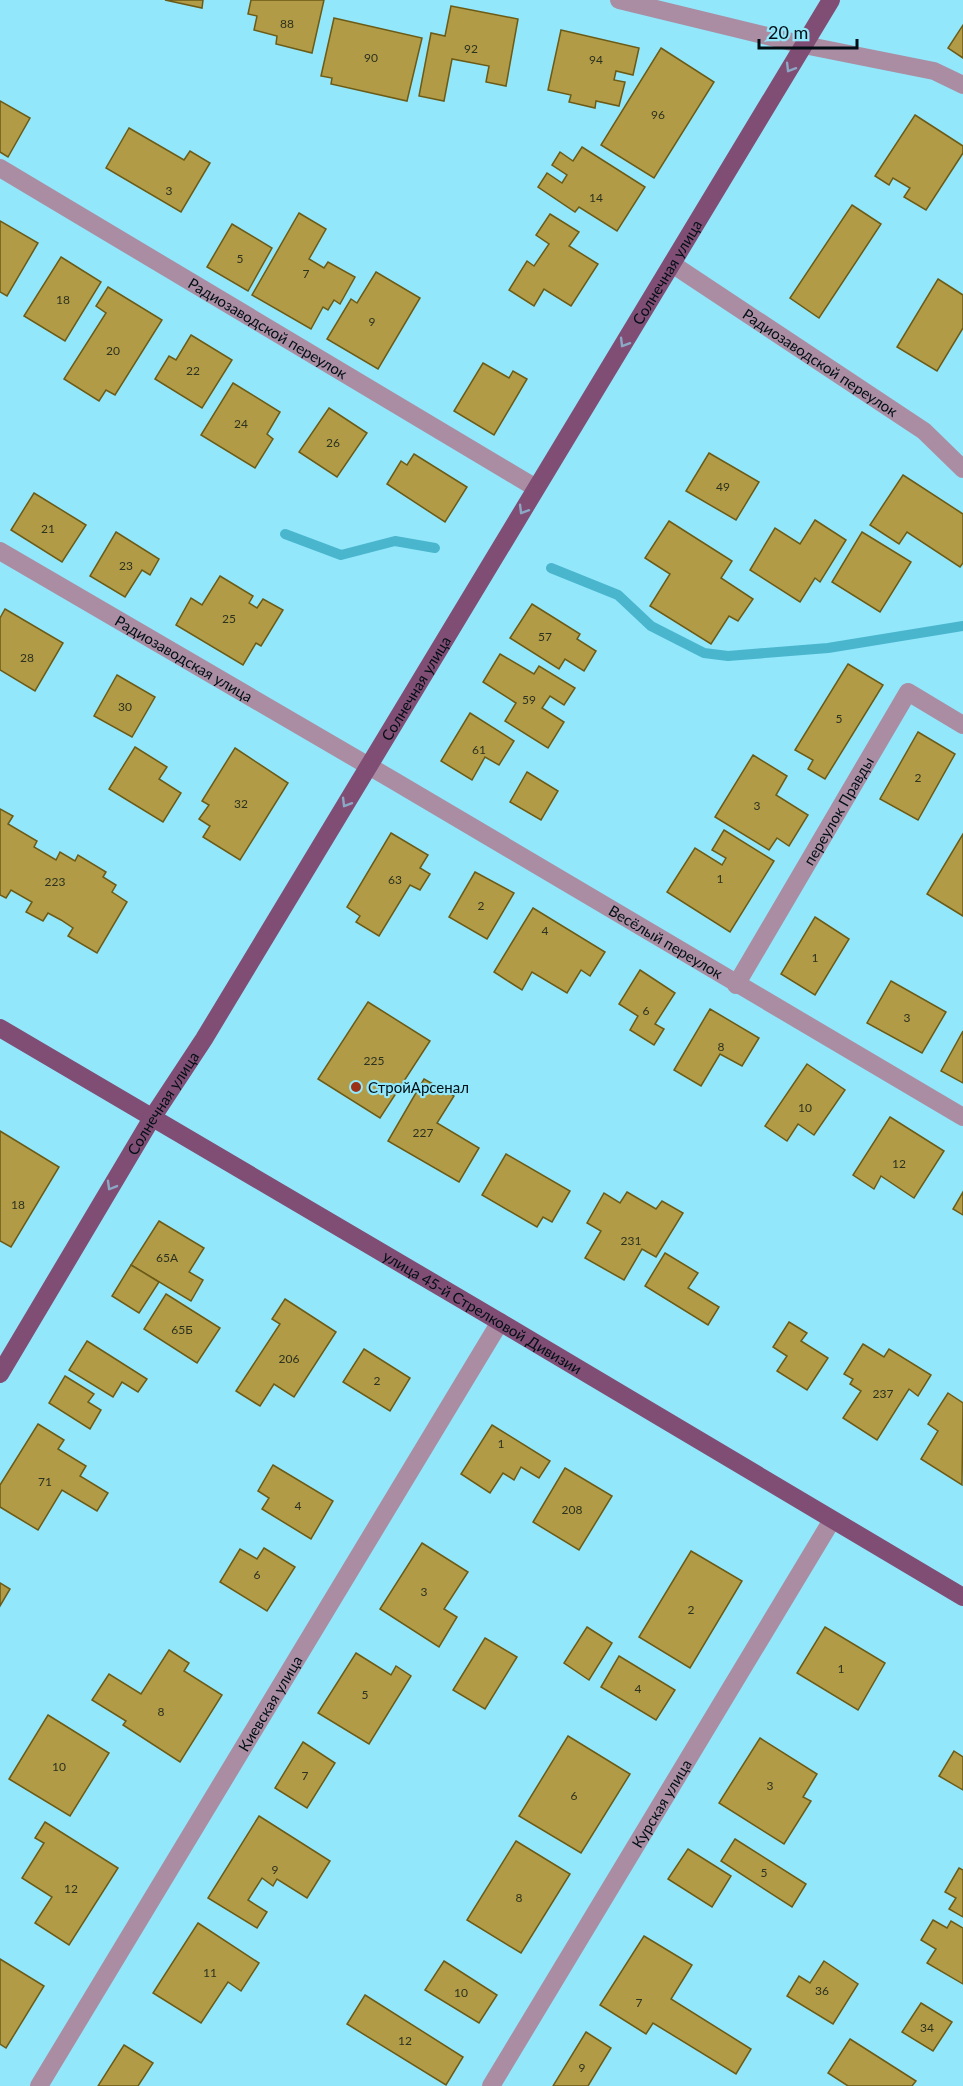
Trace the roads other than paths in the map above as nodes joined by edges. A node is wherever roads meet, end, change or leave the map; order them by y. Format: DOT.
graph roads {
  1 [pos="619,0"];
  2 [pos="831,0"];
  3 [pos="804,45"];
  4 [pos="963,85"];
  5 [pos="0,168"];
  6 [pos="672,264"];
  7 [pos="963,469"];
  8 [pos="536,488"];
  9 [pos="0,551"];
  10 [pos="963,725"];
  11 [pos="369,766"];
  12 [pos="736,985"];
  13 [pos="0,1028"];
  14 [pos="152,1118"];
  15 [pos="963,1118"];
  16 [pos="500,1322"];
  17 [pos="0,1374"];
  18 [pos="832,1520"];
  19 [pos="963,1597"];
  20 [pos="39,2086"];
  21 [pos="491,2086"];
  1 -- 3 [label="street"];
  2 -- 3 [label="main road, Солнечная улица"];
  3 -- 4 [label="street"];
  3 -- 6 [label="main road, Солнечная улица, one-way"];
  5 -- 8 [label="street, Радиозаводской переулок"];
  6 -- 7 [label="street, Радиозаводской переулок"];
  6 -- 8 [label="main road, Солнечная улица, one-way"];
  8 -- 11 [label="main road, Солнечная улица, one-way"];
  9 -- 11 [label="street, Радиозаводская улица"];
  10 -- 12 [label="street, переулок Правды"];
  11 -- 12 [label="street, Весёлый переулок"];
  11 -- 14 [label="main road, Солнечная улица, one-way"];
  12 -- 15 [label="street, Весёлый переулок"];
  13 -- 14 [label="main road, улица 45-й Стрелковой Дивизии"];
  14 -- 16 [label="main road, улица 45-й Стрелковой Дивизии"];
  14 -- 17 [label="main road, Солнечная улица, one-way"];
  16 -- 18 [label="main road, улица 45-й Стрелковой Дивизии"];
  16 -- 20 [label="street, Киевская улица"];
  18 -- 19 [label="main road, улица 45-й Стрелковой Дивизии"];
  18 -- 21 [label="street, Курская улица"];
}
